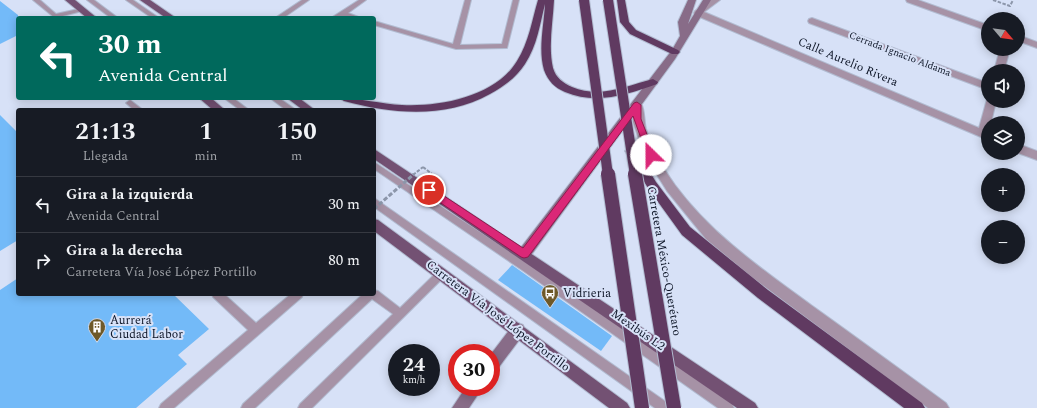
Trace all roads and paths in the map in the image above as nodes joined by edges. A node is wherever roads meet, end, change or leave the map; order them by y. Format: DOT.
graph roads {
  1 [pos="36,0"];
  2 [pos="69,0"];
  3 [pos="90,0"];
  4 [pos="129,0"];
  5 [pos="144,0"];
  6 [pos="306,0"];
  7 [pos="363,0"];
  8 [pos="468,0"];
  9 [pos="516,0"];
  10 [pos="542,0"];
  11 [pos="550,0"];
  12 [pos="584,0"];
  13 [pos="608,0"];
  14 [pos="621,0"];
  15 [pos="692,0"];
  16 [pos="707,0"];
  17 [pos="716,0"];
  18 [pos="910,0"];
  19 [pos="993,0"];
  20 [pos="1013,0"];
  21 [pos="83,10"];
  22 [pos="698,13"];
  23 [pos="343,14"];
  24 [pos="90,16"];
  25 [pos="112,16"];
  26 [pos="153,16"];
  27 [pos="169,16"];
  28 [pos="281,16"];
  29 [pos="338,16"];
  30 [pos="350,16"];
  31 [pos="812,21"];
  32 [pos="376,24"];
  33 [pos="981,25"];
  34 [pos="684,35"];
  35 [pos="1025,41"];
  36 [pos="1037,45"];
  37 [pos="456,47"];
  38 [pos="675,52"];
  39 [pos="653,82"];
  40 [pos="981,84"];
  41 [pos="207,100"];
  42 [pos="231,100"];
  43 [pos="277,100"];
  44 [pos="295,100"];
  45 [pos="353,100"];
  46 [pos="130,102"];
  47 [pos="637,105"];
  48 [pos="137,108"];
  49 [pos="217,108"];
  50 [pos="242,108"];
  51 [pos="289,108"];
  52 [pos="307,108"];
  53 [pos="981,132"];
  54 [pos="631,151"];
  55 [pos="1025,151"];
  56 [pos="376,155"];
  57 [pos="1037,156"];
  58 [pos="376,166"];
  59 [pos="423,167"];
  60 [pos="376,203"];
  61 [pos="376,207"];
  62 [pos="376,227"];
  63 [pos="524,254"];
  64 [pos="442,273"];
  65 [pos="219,296"];
  66 [pos="296,296"];
  67 [pos="368,296"];
  68 [pos="376,296"];
  69 [pos="400,314"];
  70 [pos="256,330"];
  71 [pos="518,330"];
  72 [pos="500,354"];
  73 [pos="469,396"];
  74 [pos="608,403"];
  75 [pos="165,408"];
  76 [pos="247,408"];
  77 [pos="304,408"];
  78 [pos="460,408"];
  79 [pos="622,408"];
  80 [pos="642,408"];
  81 [pos="665,408"];
  82 [pos="674,408"];
  83 [pos="728,408"];
  84 [pos="750,408"];
  85 [pos="917,408"];
  86 [pos="941,408"];
  1 -- 21 [label="lane"];
  2 -- 21 [label="main road"];
  3 -- 25 [label="lane"];
  4 -- 26 [label="lane"];
  5 -- 27 [label="main road"];
  6 -- 28 [label="lane"];
  7 -- 23 [label="lane"];
  8 -- 37 [label="lane"];
  9 -- 37 [label="lane"];
  10 -- 45 [label="highway"];
  11 -- 39 [label="highway"];
  12 -- 80 [label="highway, bridge"];
  13 -- 54 [label="highway, Carretera México-Querétaro, bridge"];
  14 -- 38 [label="highway"];
  15 -- 34 [label="street"];
  16 -- 22 [label="street"];
  17 -- 22 [label="street"];
  18 -- 33 [label="street"];
  19 -- 20 [label="path"];
  21 -- 24 [label="main road"];
  22 -- 34 [label="street"];
  22 -- 53 [label="street, Calle Aurelio Rivera"];
  23 -- 29 [label="lane"];
  23 -- 30 [label="lane"];
  31 -- 40 [label="street, Cerrada Ignacio Aldama"];
  32 -- 37 [label="lane"];
  34 -- 38 [label="street"];
  35 -- 36 [label="street"];
  38 -- 39 [label="street"];
  39 -- 47 [label="street"];
  41 -- 49 [label="main road"];
  42 -- 50 [label="lane"];
  43 -- 51 [label="lane"];
  44 -- 52 [label="main road"];
  46 -- 48 [label="lane"];
  47 -- 63 [label="street"];
  47 -- 86 [label="street"];
  54 -- 82 [label="highway, Carretera México-Querétaro, bridge"];
  54 -- 85 [label="highway"];
  55 -- 57 [label="street"];
  56 -- 63 [label="main road"];
  58 -- 83 [label="lane, Mexibús L2"];
  59 -- 61 [label="path, bridge"];
  60 -- 81 [label="lane"];
  62 -- 64 [label="main road, Carretera Vía José López Portillo"];
  63 -- 84 [label="main road"];
  64 -- 69 [label="lane"];
  64 -- 71 [label="main road, Carretera Vía José López Portillo"];
  65 -- 70 [label="lane"];
  66 -- 70 [label="lane"];
  67 -- 76 [label="lane"];
  68 -- 69 [label="lane"];
  69 -- 77 [label="lane"];
  70 -- 75 [label="lane"];
  71 -- 72 [label="street"];
  71 -- 74 [label="main road, Carretera Vía José López Portillo"];
  73 -- 78 [label="street"];
  74 -- 79 [label="main road, Carretera Vía José López Portillo"];
}
